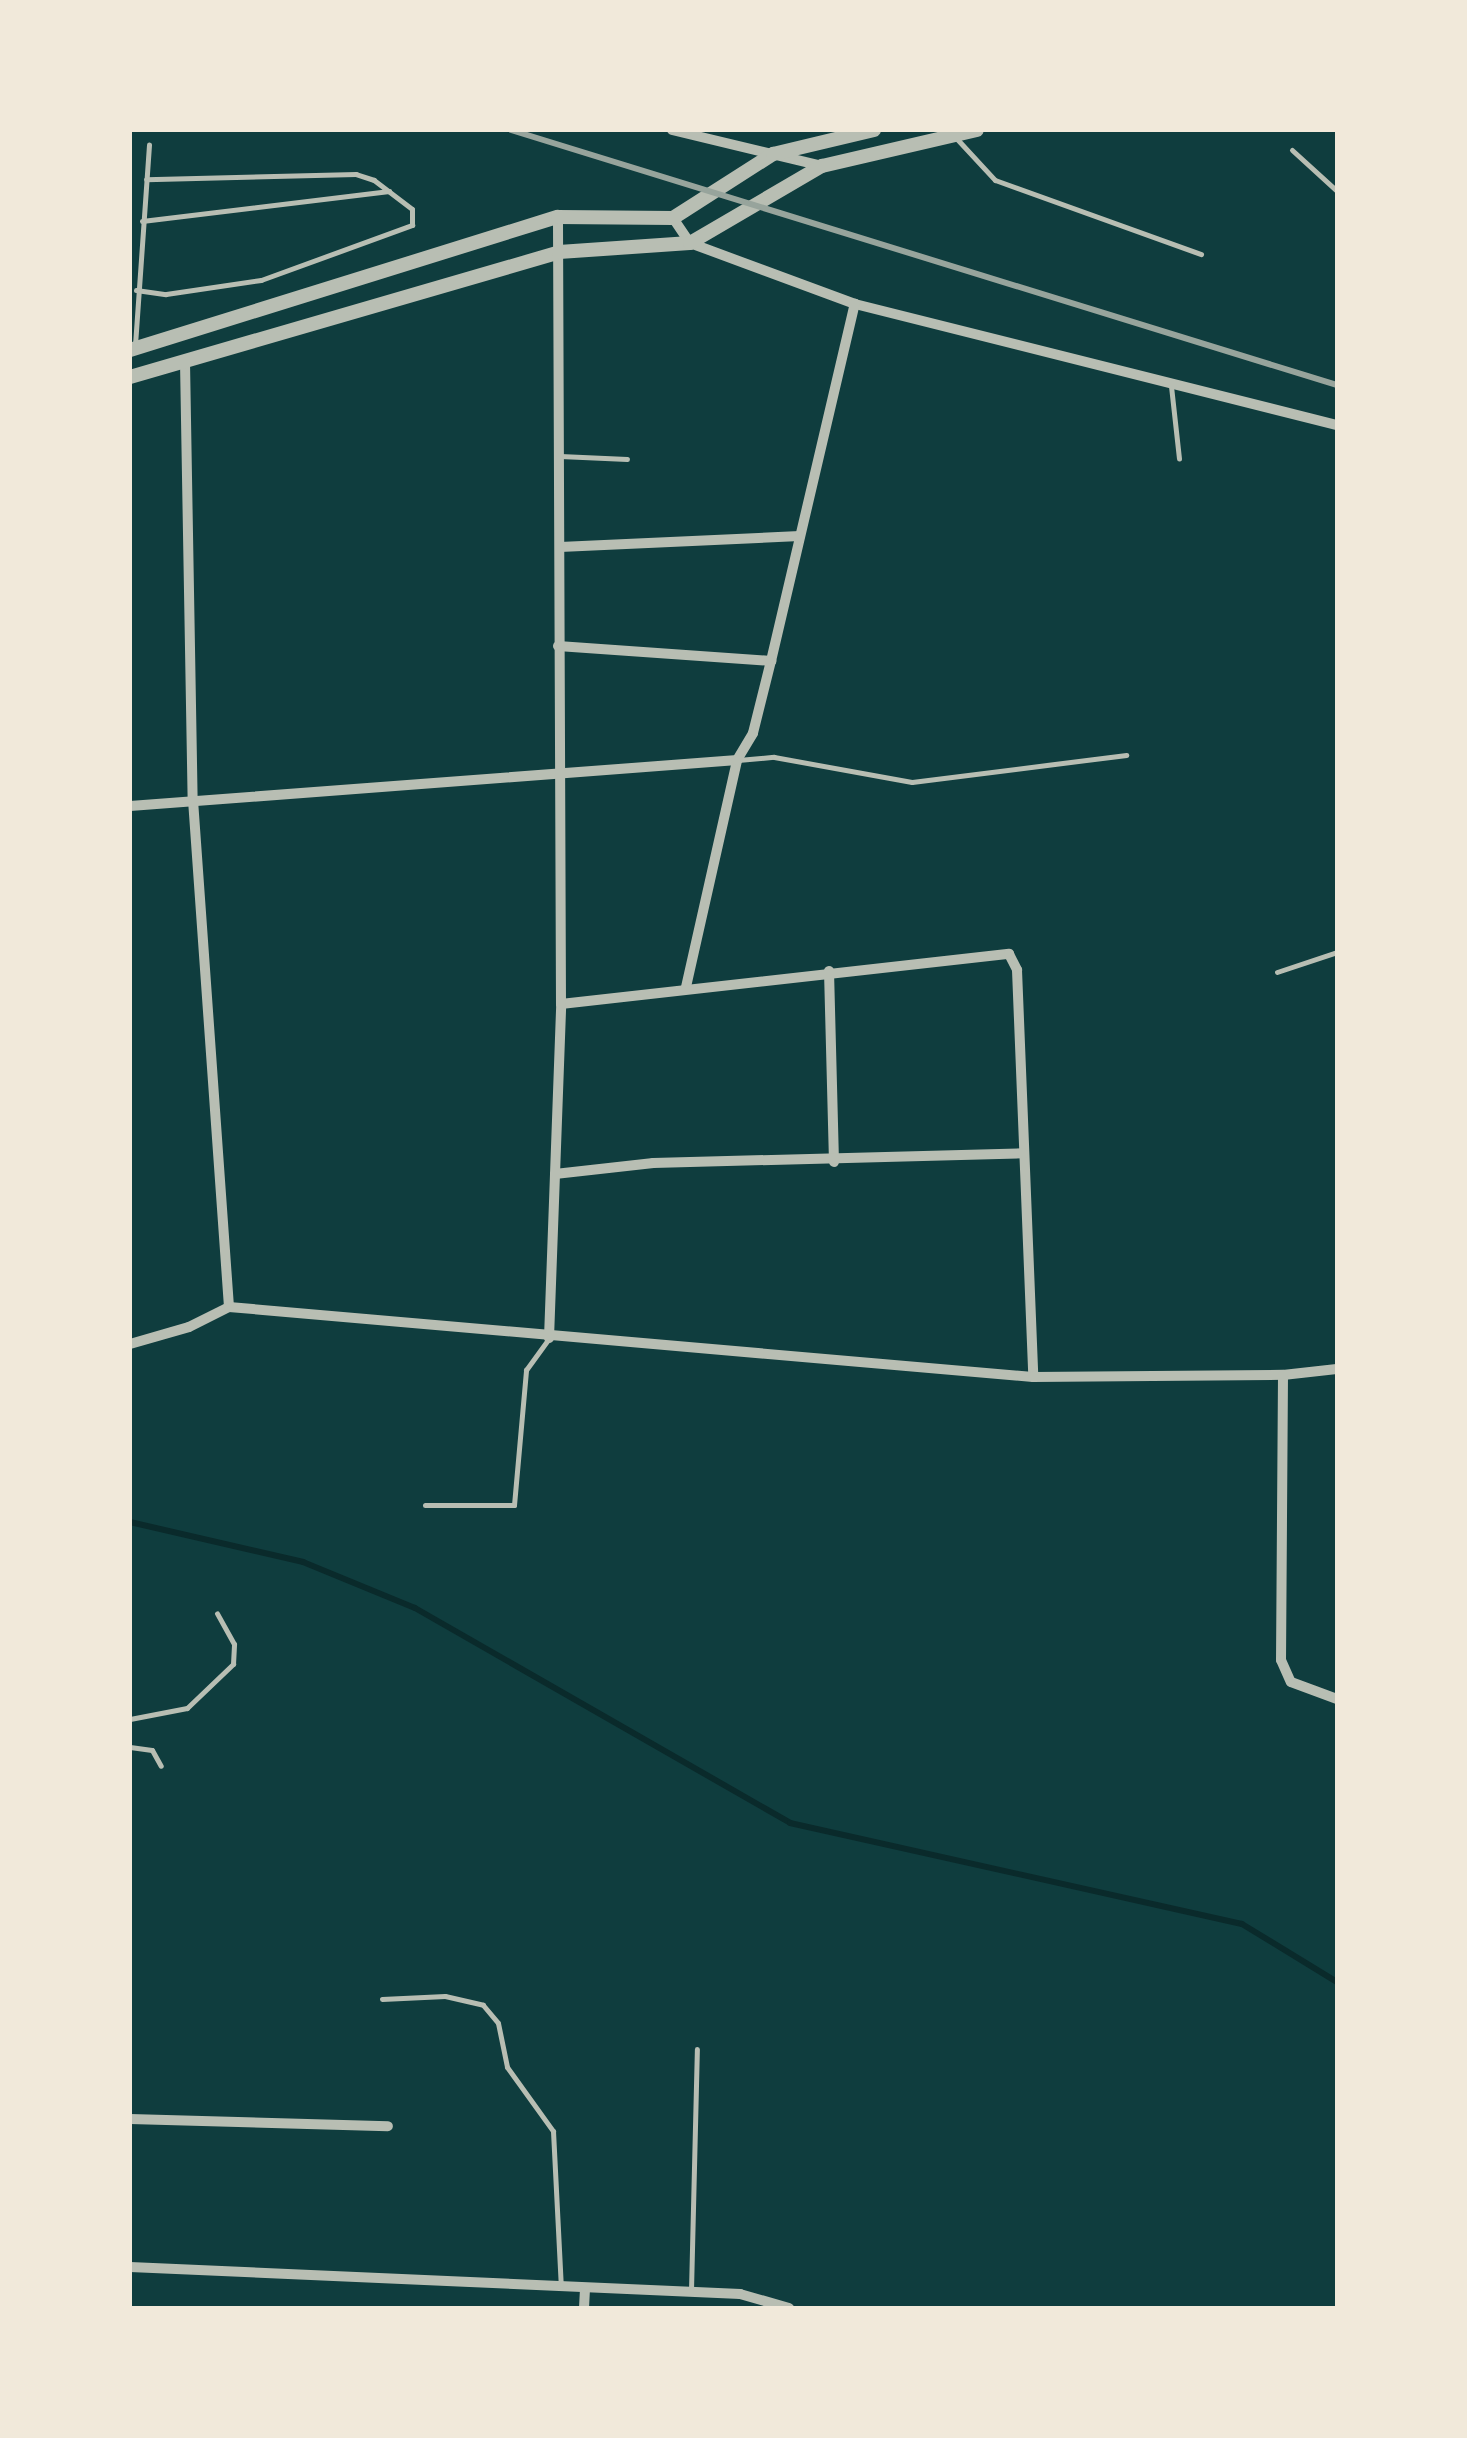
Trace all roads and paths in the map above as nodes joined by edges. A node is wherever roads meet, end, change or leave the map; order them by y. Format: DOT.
graph roads {
  1 [pos="672,130"];
  2 [pos="874,130"];
  3 [pos="977,130"];
  4 [pos="955,136"];
  5 [pos="150,144"];
  6 [pos="1292,150"];
  7 [pos="773,154"];
  8 [pos="822,166"];
  9 [pos="146,179"];
  10 [pos="389,191"];
  11 [pos="1337,191"];
  12 [pos="558,217"];
  13 [pos="673,218"];
  14 [pos="142,222"];
  15 [pos="690,242"];
  16 [pos="558,252"];
  17 [pos="1200,254"];
  18 [pos="136,290"];
  19 [pos="856,304"];
  20 [pos="132,349"];
  21 [pos="185,362"];
  22 [pos="130,378"];
  23 [pos="1172,384"];
  24 [pos="1337,424"];
  25 [pos="560,456"];
  26 [pos="628,459"];
  27 [pos="1179,459"];
  28 [pos="800,536"];
  29 [pos="560,547"];
  30 [pos="558,646"];
  31 [pos="771,662"];
  32 [pos="1126,755"];
  33 [pos="737,760"];
  34 [pos="557,770"];
  35 [pos="193,800"];
  36 [pos="130,806"];
  37 [pos="1337,952"];
  38 [pos="829,971"];
  39 [pos="1277,972"];
  40 [pos="686,986"];
  41 [pos="561,1004"];
  42 [pos="1023,1153"];
  43 [pos="834,1162"];
  44 [pos="555,1174"];
  45 [pos="228,1306"];
  46 [pos="549,1338"];
  47 [pos="130,1344"];
  48 [pos="1337,1368"];
  49 [pos="1283,1375"];
  50 [pos="1034,1377"];
  51 [pos="425,1505"];
  52 [pos="217,1613"];
  53 [pos="1337,1699"];
  54 [pos="130,1719"];
  55 [pos="130,1748"];
  56 [pos="161,1766"];
  57 [pos="382,2000"];
  58 [pos="697,2049"];
  59 [pos="130,2119"];
  60 [pos="388,2126"];
  61 [pos="130,2266"];
  62 [pos="561,2288"];
  63 [pos="585,2290"];
  64 [pos="691,2293"];
  65 [pos="740,2294"];
  66 [pos="584,2308"];
  67 [pos="740,2308"];
  68 [pos="789,2308"];
  1 -- 7 [label="street"];
  2 -- 7 [label="street"];
  3 -- 4 [label="street"];
  4 -- 8 [label="street"];
  4 -- 17 [label="lane"];
  5 -- 9 [label="lane"];
  6 -- 11 [label="lane"];
  7 -- 8 [label="street"];
  7 -- 13 [label="street"];
  8 -- 15 [label="street"];
  9 -- 10 [label="lane"];
  9 -- 14 [label="lane"];
  10 -- 14 [label="lane"];
  10 -- 18 [label="lane"];
  12 -- 13 [label="street"];
  12 -- 16 [label="street"];
  12 -- 20 [label="street"];
  13 -- 15 [label="street"];
  14 -- 18 [label="lane"];
  15 -- 16 [label="street"];
  15 -- 19 [label="street"];
  16 -- 21 [label="street"];
  16 -- 25 [label="street"];
  18 -- 20 [label="lane"];
  19 -- 23 [label="street"];
  19 -- 28 [label="street"];
  21 -- 22 [label="street"];
  21 -- 35 [label="street"];
  23 -- 24 [label="street"];
  23 -- 27 [label="lane"];
  25 -- 26 [label="lane"];
  25 -- 29 [label="street"];
  28 -- 29 [label="street"];
  28 -- 31 [label="street"];
  29 -- 30 [label="street"];
  30 -- 31 [label="street"];
  30 -- 34 [label="street"];
  31 -- 33 [label="street"];
  32 -- 33 [label="lane"];
  33 -- 34 [label="street"];
  33 -- 40 [label="street"];
  34 -- 35 [label="street"];
  34 -- 41 [label="street"];
  35 -- 36 [label="street"];
  35 -- 45 [label="street"];
  37 -- 39 [label="lane"];
  38 -- 40 [label="street"];
  38 -- 42 [label="street"];
  38 -- 43 [label="street"];
  40 -- 41 [label="street"];
  41 -- 44 [label="street"];
  42 -- 43 [label="street"];
  42 -- 50 [label="street"];
  43 -- 44 [label="street"];
  44 -- 46 [label="street"];
  45 -- 46 [label="street"];
  45 -- 47 [label="street"];
  46 -- 50 [label="street"];
  46 -- 51 [label="lane"];
  48 -- 49 [label="street"];
  49 -- 50 [label="street"];
  49 -- 53 [label="street"];
  52 -- 54 [label="lane"];
  55 -- 56 [label="lane"];
  57 -- 62 [label="lane"];
  58 -- 64 [label="lane"];
  59 -- 60 [label="street"];
  61 -- 62 [label="street"];
  62 -- 63 [label="street"];
  63 -- 64 [label="street"];
  63 -- 66 [label="street"];
  64 -- 65 [label="street"];
  65 -- 67 [label="street"];
  65 -- 68 [label="street"];
}
